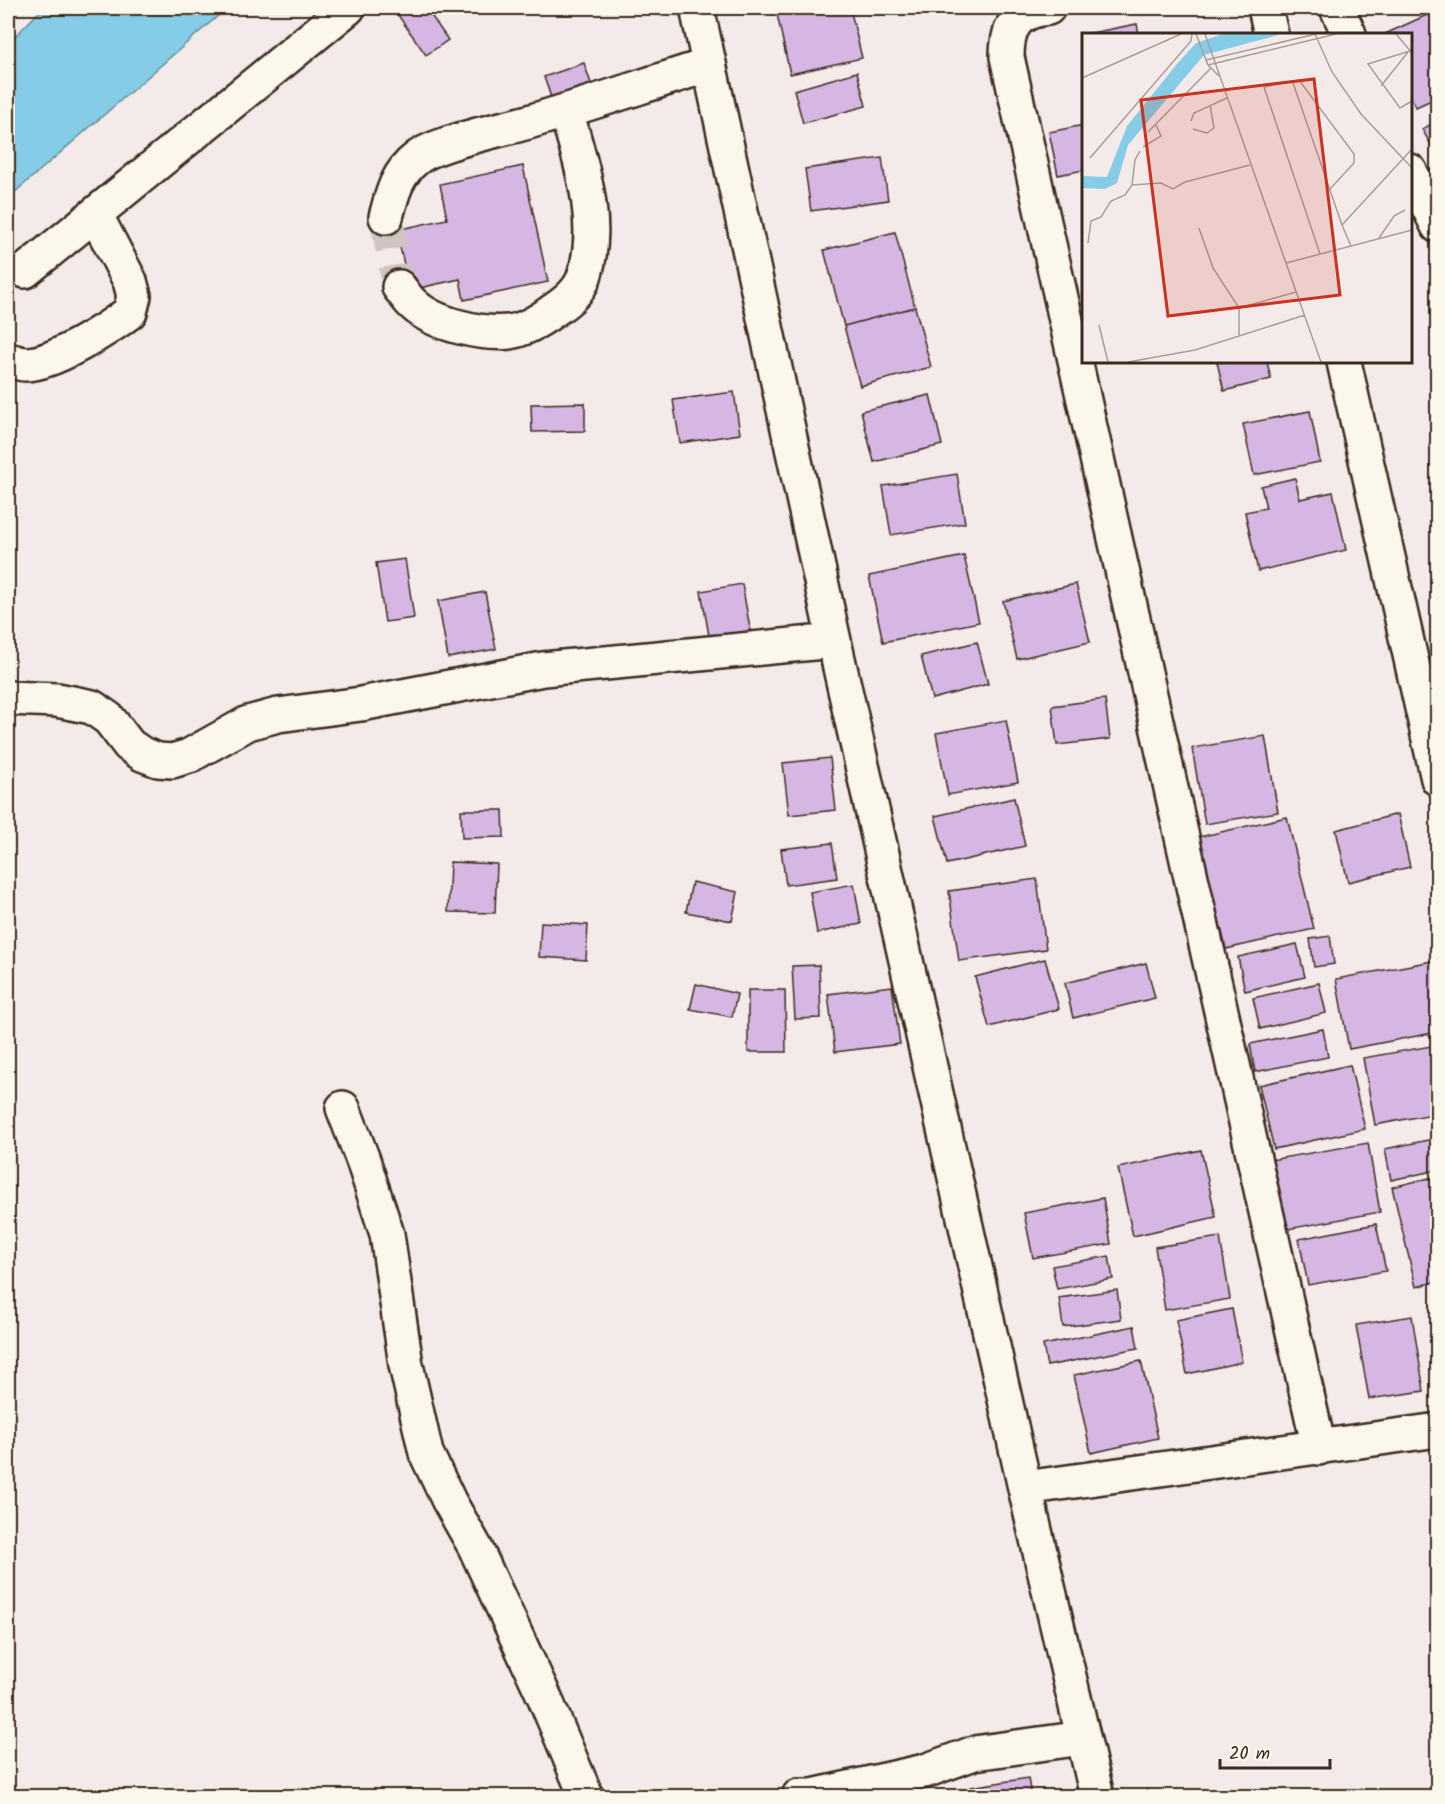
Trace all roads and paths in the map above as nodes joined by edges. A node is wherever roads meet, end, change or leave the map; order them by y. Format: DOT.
graph roads {
  1 [pos="348,8"];
  2 [pos="697,8"];
  3 [pos="1048,8"];
  4 [pos="1265,8"];
  5 [pos="1337,8"];
  6 [pos="1271,33"];
  7 [pos="1349,33"];
  8 [pos="709,65"];
  9 [pos="566,111"];
  10 [pos="1412,175"];
  11 [pos="95,214"];
  12 [pos="386,217"];
  13 [pos="1437,226"];
  14 [pos="25,271"];
  15 [pos="399,287"];
  16 [pos="8,360"];
  17 [pos="1344,363"];
  18 [pos="834,641"];
  19 [pos="8,698"];
  20 [pos="1437,778"];
  21 [pos="343,1108"];
  22 [pos="1437,1430"];
  23 [pos="1319,1448"];
  24 [pos="1025,1488"];
  25 [pos="1083,1737"];
  26 [pos="586,1797"];
  27 [pos="799,1797"];
  28 [pos="1097,1797"];
  1 -- 11 [label="street"];
  2 -- 8 [label="street"];
  3 -- 23 [label="street"];
  4 -- 6 [label="street"];
  5 -- 7 [label="street"];
  8 -- 9 [label="street"];
  8 -- 18 [label="street"];
  9 -- 12 [label="street"];
  9 -- 15 [label="street"];
  10 -- 13 [label="street"];
  11 -- 14 [label="street"];
  11 -- 16 [label="street"];
  17 -- 20 [label="street"];
  18 -- 19 [label="street"];
  18 -- 24 [label="street"];
  21 -- 26 [label="street"];
  22 -- 23 [label="street"];
  23 -- 24 [label="street"];
  24 -- 25 [label="street"];
  25 -- 27 [label="street"];
  25 -- 28 [label="street"];
}
